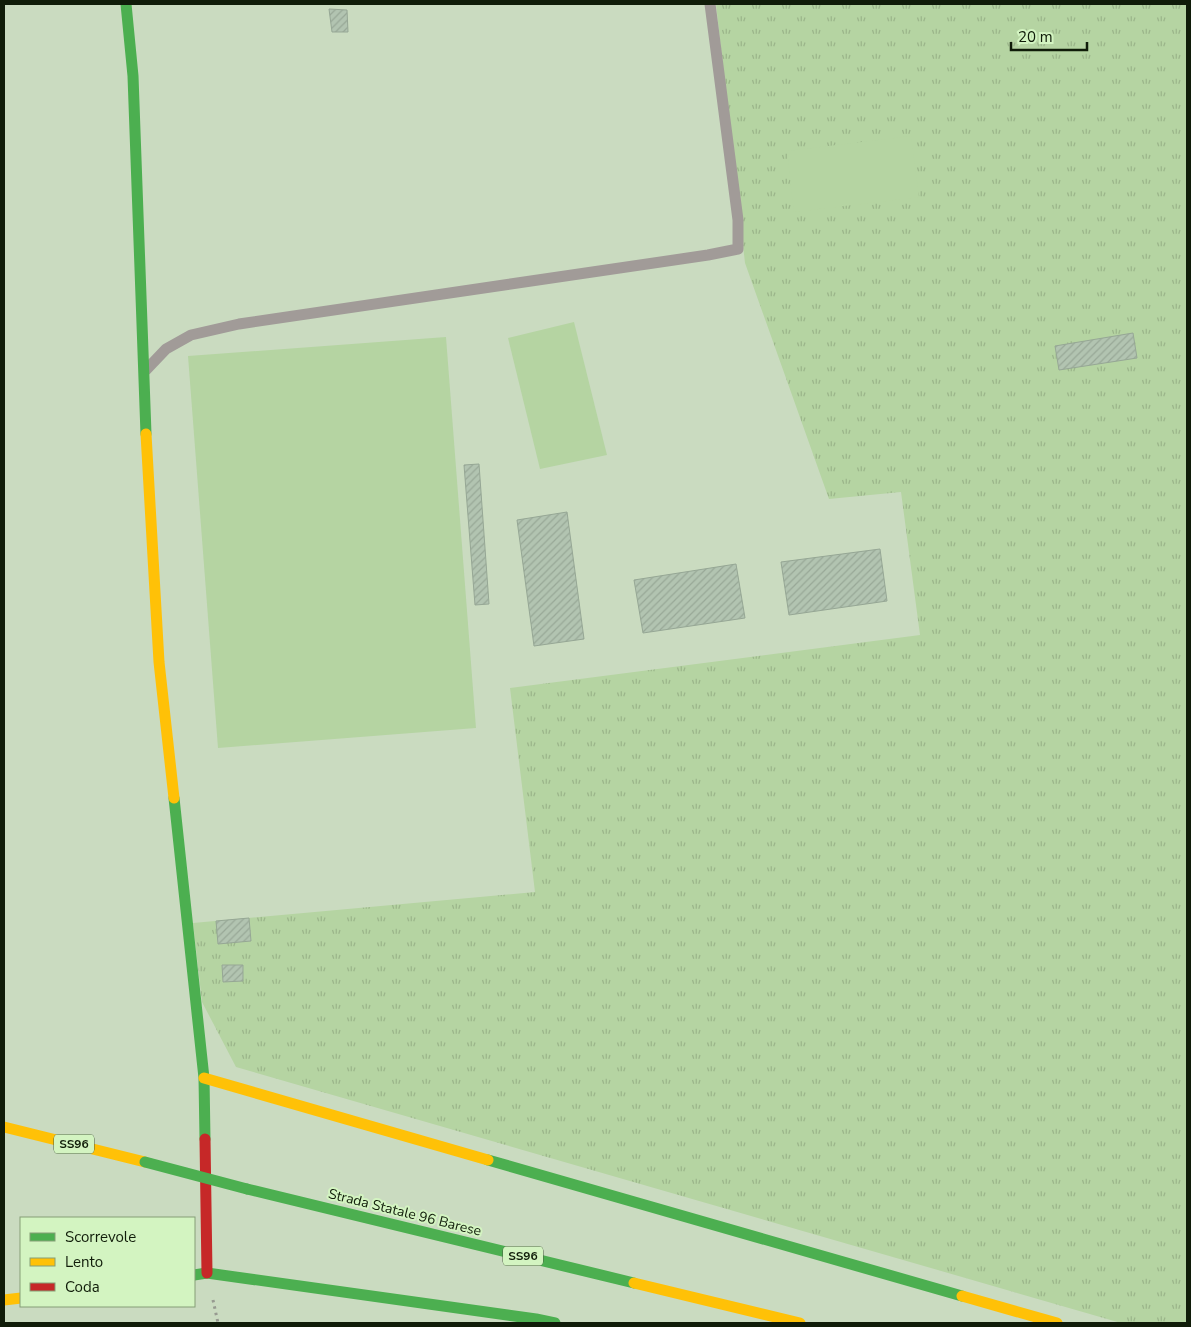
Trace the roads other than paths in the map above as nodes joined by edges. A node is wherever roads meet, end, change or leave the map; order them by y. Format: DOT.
graph roads {
  1 [pos="126,4"];
  2 [pos="710,4"];
  3 [pos="143,373"];
  4 [pos="204,1078"];
  5 [pos="4,1126"];
  6 [pos="207,1273"];
  7 [pos="195,1275"];
  8 [pos="20,1298"];
  9 [pos="4,1300"];
  10 [pos="555,1323"];
  11 [pos="800,1323"];
  12 [pos="1057,1323"];
  1 -- 3 [label="main road"];
  2 -- 3 [label="lane"];
  3 -- 4 [label="main road"];
  4 -- 6 [label="main road"];
  4 -- 12 [label="main road"];
  5 -- 11 [label="main road, Strada Statale 96 Barese / SS96, bridge"];
  6 -- 7 [label="main road"];
  6 -- 10 [label="main road"];
  8 -- 9 [label="main road"];
}
